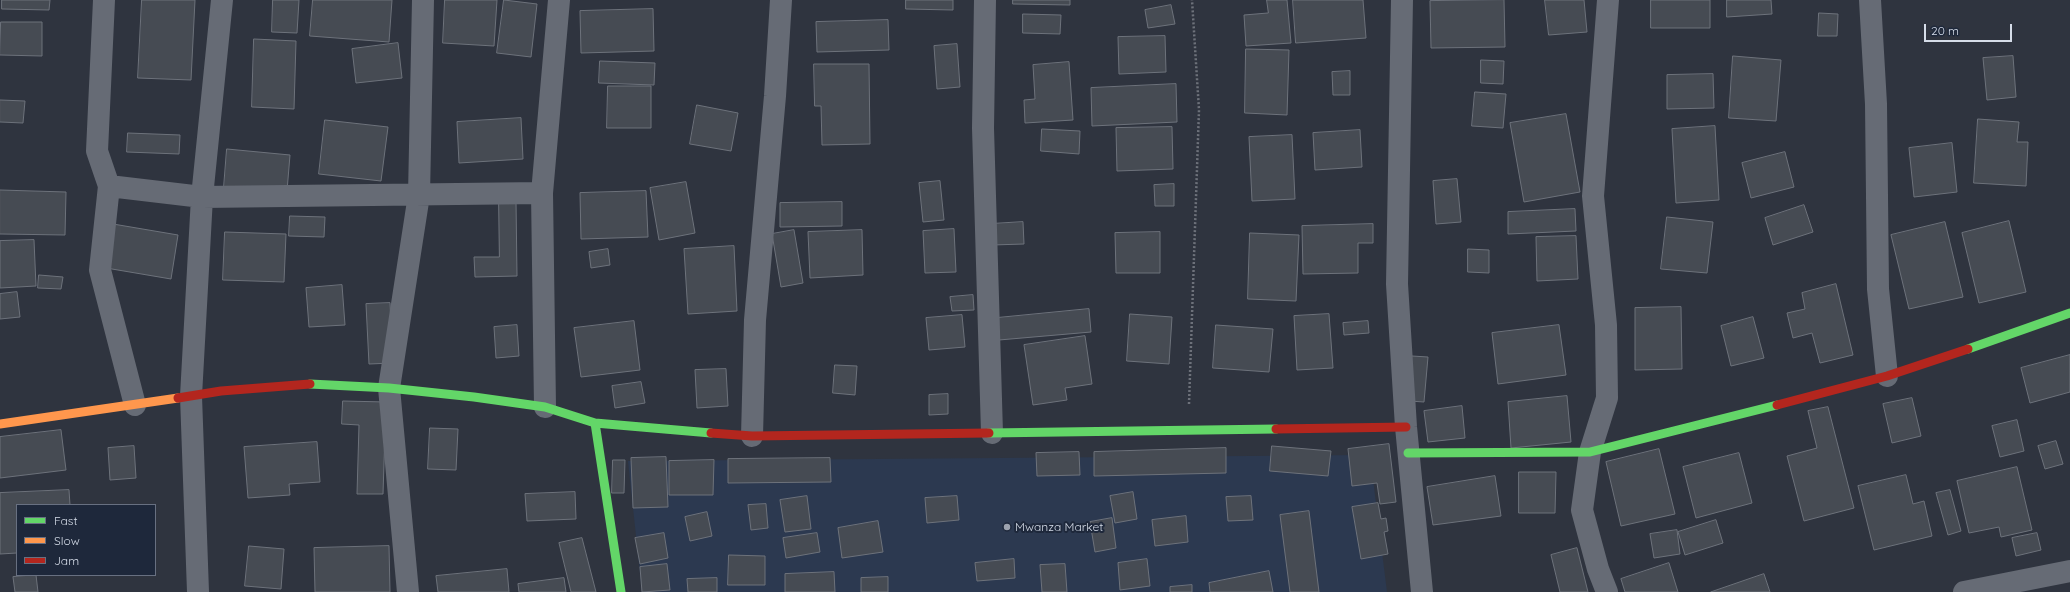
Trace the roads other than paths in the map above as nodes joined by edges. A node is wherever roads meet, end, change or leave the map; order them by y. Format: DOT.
graph roads {
  1 [pos="104,0"];
  2 [pos="222,0"];
  3 [pos="423,0"];
  4 [pos="559,0"];
  5 [pos="781,0"];
  6 [pos="985,0"];
  7 [pos="1402,0"];
  8 [pos="1608,0"];
  9 [pos="1870,0"];
  10 [pos="109,186"];
  11 [pos="542,193"];
  12 [pos="419,195"];
  13 [pos="202,197"];
  14 [pos="2070,312"];
  15 [pos="1887,376"];
  16 [pos="389,388"];
  17 [pos="190,396"];
  18 [pos="135,405"];
  19 [pos="545,407"];
  20 [pos="595,423"];
  21 [pos="0,424"];
  22 [pos="1406,427"];
  23 [pos="992,433"];
  24 [pos="752,436"];
  25 [pos="1408,452"];
  26 [pos="1590,452"];
  27 [pos="2070,571"];
  28 [pos="198,592"];
  29 [pos="408,592"];
  30 [pos="621,592"];
  31 [pos="1422,592"];
  32 [pos="1607,592"];
  33 [pos="1964,592"];
  1 -- 10 [label="street"];
  2 -- 13 [label="street"];
  3 -- 12 [label="street"];
  4 -- 11 [label="street"];
  5 -- 24 [label="street"];
  6 -- 23 [label="street"];
  7 -- 22 [label="street"];
  8 -- 26 [label="street"];
  9 -- 15 [label="street"];
  10 -- 13 [label="street"];
  10 -- 18 [label="street"];
  11 -- 12 [label="street"];
  11 -- 19 [label="street"];
  12 -- 13 [label="street"];
  12 -- 16 [label="street"];
  13 -- 17 [label="street"];
  14 -- 15 [label="street"];
  15 -- 26 [label="street"];
  16 -- 17 [label="street"];
  16 -- 19 [label="street"];
  16 -- 29 [label="street"];
  17 -- 18 [label="street"];
  17 -- 28 [label="street"];
  18 -- 21 [label="street"];
  19 -- 20 [label="street"];
  20 -- 24 [label="street"];
  20 -- 30 [label="street"];
  22 -- 23 [label="street"];
  22 -- 25 [label="street"];
  23 -- 24 [label="street"];
  25 -- 26 [label="street"];
  25 -- 31 [label="street"];
  26 -- 32 [label="street"];
  27 -- 33 [label="street"];
}
